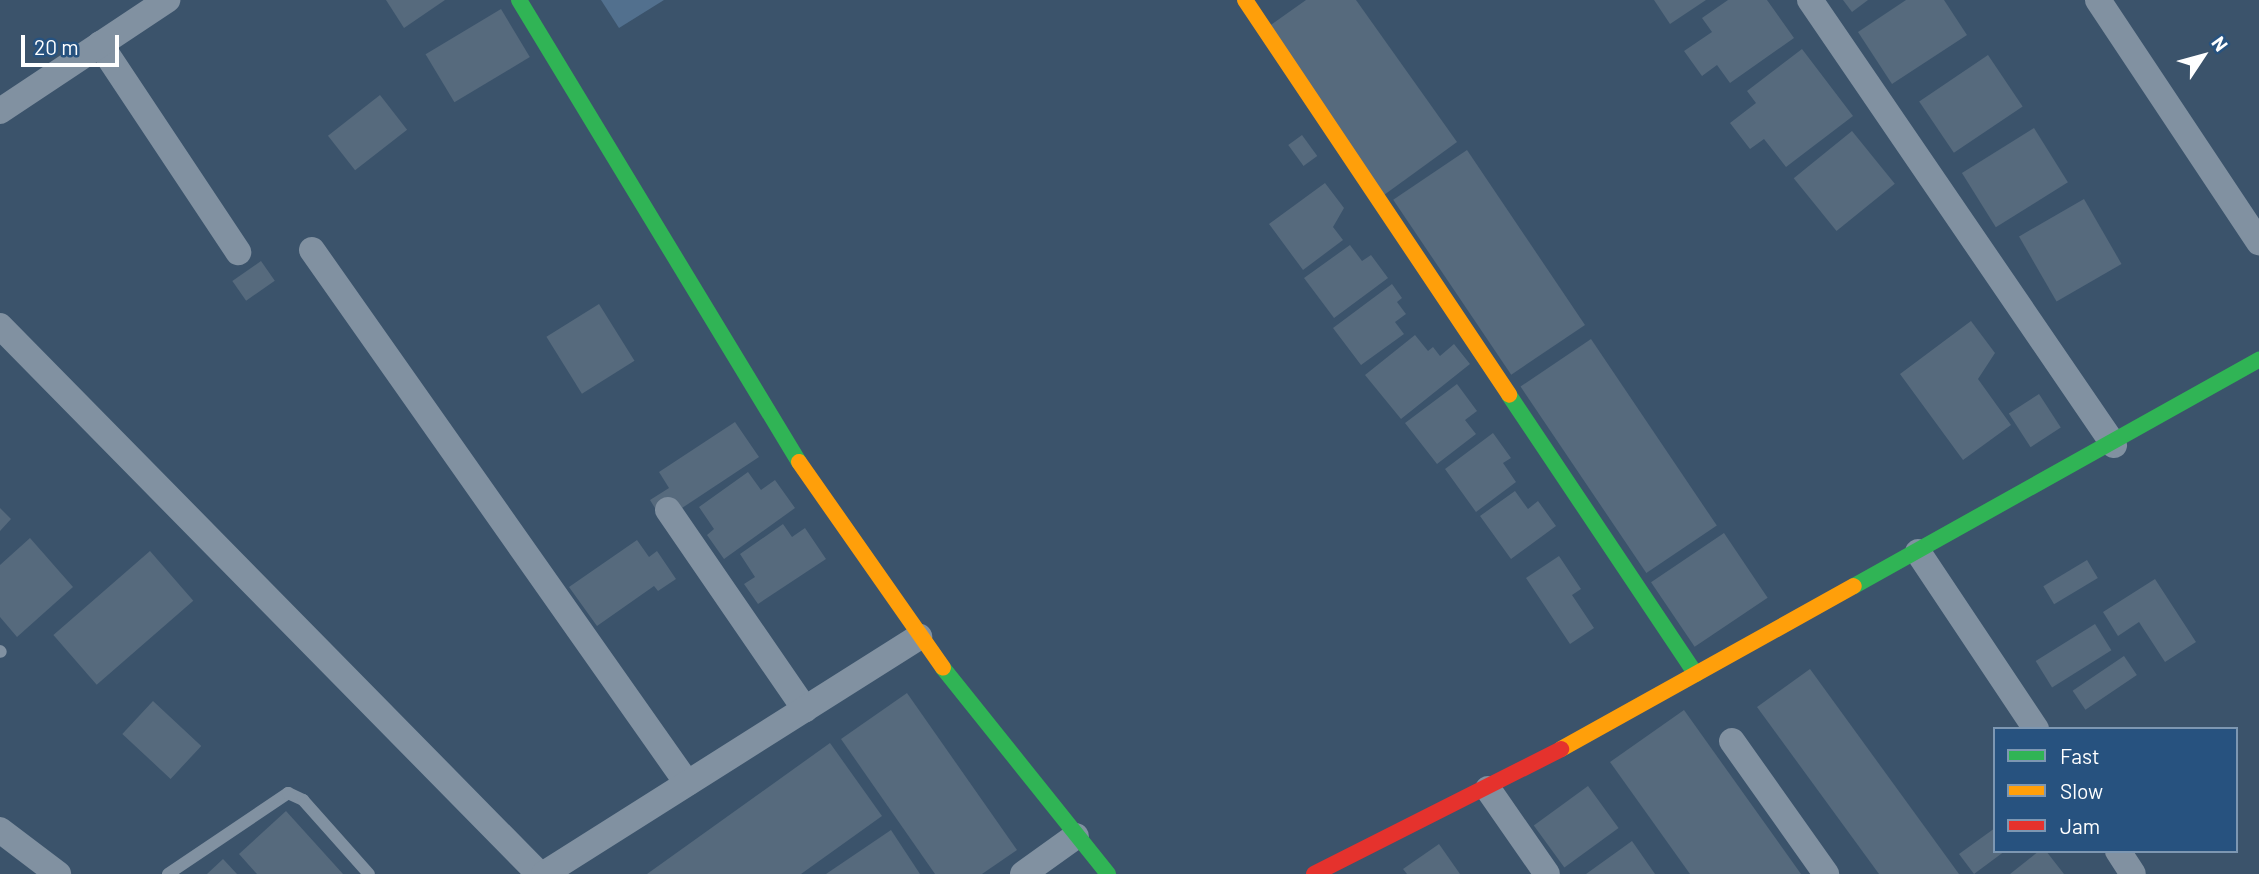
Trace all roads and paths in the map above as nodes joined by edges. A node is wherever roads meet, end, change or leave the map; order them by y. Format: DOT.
graph roads {
  1 [pos="167,0"];
  2 [pos="519,0"];
  3 [pos="1245,0"];
  4 [pos="1810,0"];
  5 [pos="2098,0"];
  6 [pos="100,44"];
  7 [pos="0,111"];
  8 [pos="2259,242"];
  9 [pos="312,250"];
  10 [pos="238,252"];
  11 [pos="0,326"];
  12 [pos="2259,360"];
  13 [pos="2114,445"];
  14 [pos="668,510"];
  15 [pos="1918,552"];
  16 [pos="919,637"];
  17 [pos="1696,674"];
  18 [pos="805,709"];
  19 [pos="2035,727"];
  20 [pos="1732,741"];
  21 [pos="687,783"];
  22 [pos="1488,789"];
  23 [pos="0,830"];
  24 [pos="1076,836"];
  25 [pos="2119,853"];
  26 [pos="58,874"];
  27 [pos="168,874"];
  28 [pos="369,874"];
  29 [pos="539,874"];
  30 [pos="544,874"];
  31 [pos="1023,874"];
  32 [pos="1108,874"];
  33 [pos="1314,874"];
  34 [pos="1547,874"];
  35 [pos="1826,874"];
  36 [pos="2133,874"];
  1 -- 6 [label="street"];
  2 -- 16 [label="street"];
  3 -- 17 [label="street"];
  4 -- 13 [label="street"];
  5 -- 8 [label="street"];
  6 -- 7 [label="street"];
  6 -- 10 [label="street"];
  9 -- 21 [label="street"];
  11 -- 29 [label="street"];
  12 -- 13 [label="street"];
  13 -- 15 [label="street"];
  14 -- 18 [label="street"];
  15 -- 17 [label="street"];
  15 -- 19 [label="street"];
  16 -- 18 [label="street"];
  16 -- 24 [label="street"];
  17 -- 22 [label="street"];
  18 -- 21 [label="street"];
  20 -- 35 [label="street"];
  21 -- 30 [label="street"];
  22 -- 33 [label="street"];
  22 -- 34 [label="street"];
  23 -- 26 [label="street"];
  24 -- 31 [label="street"];
  24 -- 32 [label="street"];
  25 -- 36 [label="street"];
  27 -- 28 [label="lane"];
}
